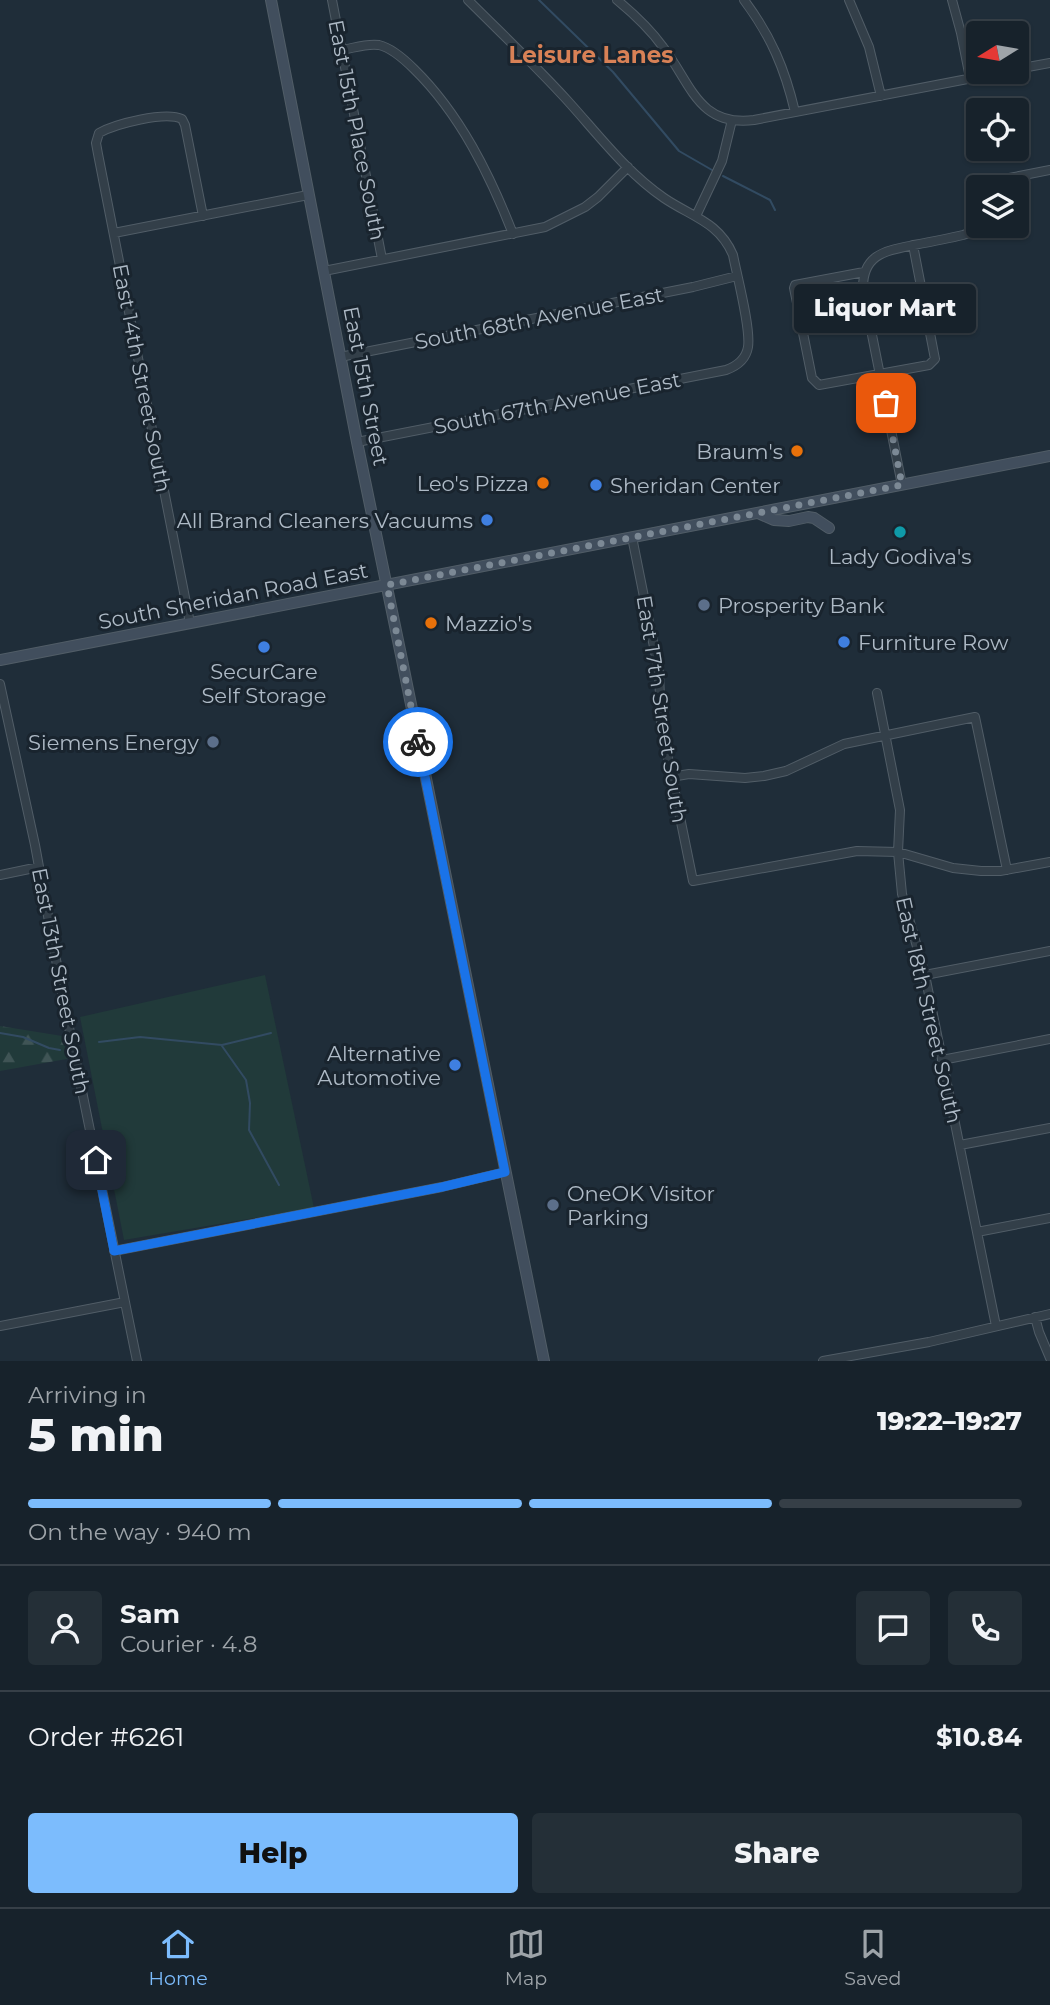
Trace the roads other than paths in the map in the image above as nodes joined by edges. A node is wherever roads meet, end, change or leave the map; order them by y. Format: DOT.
graph roads {
  1 [pos="271,0"];
  2 [pos="332,0"];
  3 [pos="468,0"];
  4 [pos="617,0"];
  5 [pos="744,0"];
  6 [pos="849,0"];
  7 [pos="952,0"];
  8 [pos="342,50"];
  9 [pos="966,58"];
  10 [pos="1050,63"];
  11 [pos="1029,67"];
  12 [pos="966,79"];
  13 [pos="881,96"];
  14 [pos="795,112"];
  15 [pos="732,120"];
  16 [pos="628,167"];
  17 [pos="1050,170"];
  18 [pos="1024,175"];
  19 [pos="308,195"];
  20 [pos="204,216"];
  21 [pos="696,216"];
  22 [pos="114,233"];
  23 [pos="513,234"];
  24 [pos="966,234"];
  25 [pos="913,245"];
  26 [pos="382,259"];
  27 [pos="324,271"];
  28 [pos="864,271"];
  29 [pos="737,276"];
  30 [pos="340,357"];
  31 [pos="880,374"];
  32 [pos="357,442"];
  33 [pos="1050,456"];
  34 [pos="902,485"];
  35 [pos="758,513"];
  36 [pos="829,528"];
  37 [pos="632,537"];
  38 [pos="387,585"];
  39 [pos="190,623"];
  40 [pos="0,660"];
  41 [pos="0,684"];
  42 [pos="877,693"];
  43 [pos="886,735"];
  44 [pos="671,777"];
  45 [pos="898,852"];
  46 [pos="1050,862"];
  47 [pos="39,867"];
  48 [pos="1007,870"];
  49 [pos="0,875"];
  50 [pos="1050,951"];
  51 [pos="925,975"];
  52 [pos="1050,1039"];
  53 [pos="942,1060"];
  54 [pos="1050,1128"];
  55 [pos="960,1145"];
  56 [pos="505,1172"];
  57 [pos="1050,1217"];
  58 [pos="977,1232"];
  59 [pos="114,1251"];
  60 [pos="125,1302"];
  61 [pos="1050,1314"];
  62 [pos="1035,1317"];
  63 [pos="0,1326"];
  64 [pos="996,1326"];
  65 [pos="881,1351"];
  66 [pos="1050,1358"];
  67 [pos="137,1361"];
  68 [pos="544,1361"];
  69 [pos="823,1361"];
  70 [pos="883,1361"];
  1 -- 19 [label="main road, East 15th Street"];
  2 -- 8 [label="street, East 15th Place South"];
  3 -- 16 [label="street"];
  4 -- 15 [label="street"];
  5 -- 14 [label="street"];
  6 -- 13 [label="street"];
  7 -- 9 [label="street"];
  8 -- 23 [label="street"];
  8 -- 26 [label="street, East 15th Place South"];
  10 -- 11 [label="street"];
  12 -- 13 [label="street"];
  13 -- 14 [label="street"];
  14 -- 15 [label="street"];
  15 -- 21 [label="street"];
  16 -- 21 [label="street"];
  16 -- 23 [label="street"];
  17 -- 18 [label="street"];
  19 -- 20 [label="street"];
  19 -- 27 [label="main road, East 15th Street"];
  20 -- 22 [label="street"];
  20 -- 22 [label="street, East 14th Street South"];
  21 -- 29 [label="street"];
  22 -- 39 [label="street, East 14th Street South"];
  23 -- 26 [label="street"];
  24 -- 25 [label="street"];
  25 -- 28 [label="street"];
  25 -- 31 [label="street"];
  26 -- 27 [label="street"];
  27 -- 30 [label="main road, East 15th Street"];
  28 -- 31 [label="street"];
  28 -- 31 [label="street"];
  29 -- 30 [label="street, South 68th Avenue East"];
  29 -- 32 [label="street, South 67th Avenue East"];
  30 -- 32 [label="main road, East 15th Street"];
  31 -- 34 [label="street"];
  32 -- 38 [label="main road, East 15th Street"];
  33 -- 34 [label="main road, South Sheridan Road East"];
  34 -- 35 [label="main road, South Sheridan Road East"];
  35 -- 36 [label="main road"];
  35 -- 37 [label="main road, South Sheridan Road East"];
  37 -- 38 [label="main road, South Sheridan Road East"];
  37 -- 44 [label="street, East 17th Street South"];
  38 -- 39 [label="main road, South Sheridan Road East"];
  38 -- 56 [label="main road, East 15th Street"];
  39 -- 40 [label="main road, South Sheridan Road East"];
  41 -- 47 [label="street, East 13th Street South"];
  42 -- 43 [label="street, East 18th Street South"];
  43 -- 44 [label="street"];
  43 -- 45 [label="street, East 18th Street South"];
  43 -- 48 [label="street"];
  44 -- 45 [label="street, East 17th Street South"];
  45 -- 48 [label="street"];
  45 -- 51 [label="street, East 18th Street South"];
  46 -- 48 [label="street"];
  47 -- 49 [label="street"];
  47 -- 59 [label="street, East 13th Street South"];
  50 -- 51 [label="street"];
  51 -- 53 [label="street, East 18th Street South"];
  52 -- 53 [label="street"];
  53 -- 55 [label="street, East 18th Street South"];
  54 -- 55 [label="street"];
  55 -- 58 [label="street, East 18th Street South"];
  56 -- 59 [label="street"];
  56 -- 68 [label="main road, East 15th Street"];
  57 -- 58 [label="street"];
  58 -- 64 [label="street, East 18th Street South"];
  59 -- 60 [label="street, East 13th Street South"];
  60 -- 63 [label="street"];
  60 -- 67 [label="street, East 13th Street South"];
  61 -- 62 [label="street"];
  62 -- 64 [label="street"];
  62 -- 66 [label="street"];
  64 -- 65 [label="street"];
  65 -- 69 [label="street"];
  65 -- 70 [label="street"];
}
